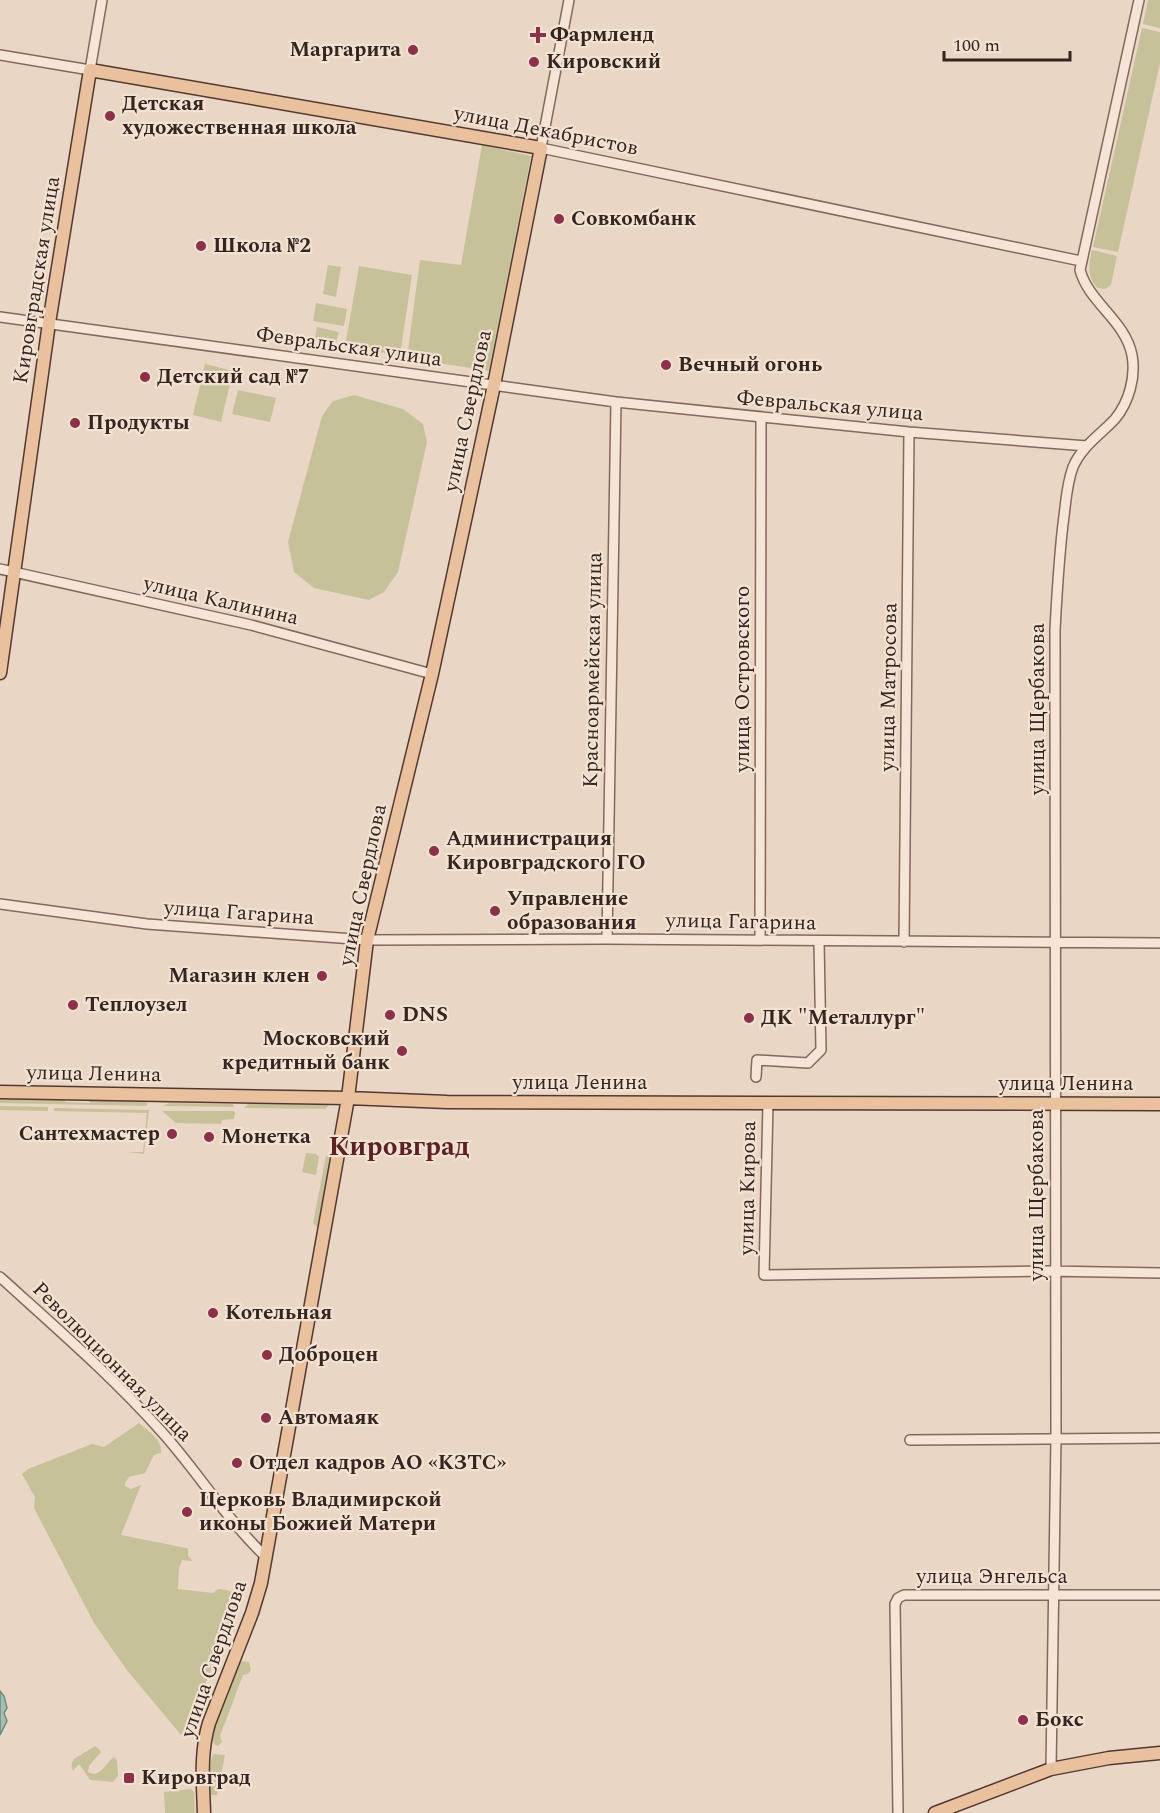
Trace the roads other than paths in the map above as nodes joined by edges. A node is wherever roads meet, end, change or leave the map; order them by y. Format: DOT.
graph roads {
  1 [pos="102,0"];
  2 [pos="570,0"];
  3 [pos="1139,0"];
  4 [pos="0,55"];
  5 [pos="90,70"];
  6 [pos="541,148"];
  7 [pos="1081,261"];
  8 [pos="0,317"];
  9 [pos="49,323"];
  10 [pos="494,386"];
  11 [pos="616,402"];
  12 [pos="761,418"];
  13 [pos="909,432"];
  14 [pos="1087,446"];
  15 [pos="0,569"];
  16 [pos="14,572"];
  17 [pos="0,673"];
  18 [pos="432,674"];
  19 [pos="0,904"];
  20 [pos="607,939"];
  21 [pos="367,940"];
  22 [pos="760,940"];
  23 [pos="819,941"];
  24 [pos="904,942"];
  25 [pos="1056,943"];
  26 [pos="1160,943"];
  27 [pos="756,1077"];
  28 [pos="0,1092"];
  29 [pos="348,1098"];
  30 [pos="768,1103"];
  31 [pos="1055,1104"];
  32 [pos="1160,1104"];
  33 [pos="1055,1271"];
  34 [pos="1160,1273"];
  35 [pos="0,1277"];
  36 [pos="1056,1437"];
  37 [pos="1160,1438"];
  38 [pos="910,1440"];
  39 [pos="266,1557"];
  40 [pos="1054,1594"];
  41 [pos="1160,1596"];
  42 [pos="1160,1753"];
  43 [pos="1051,1769"];
  44 [pos="204,1813"];
  45 [pos="898,1813"];
  46 [pos="935,1813"];
  1 -- 5 [label="street, Кировградская улица"];
  2 -- 6 [label="street, улица Свердлова"];
  3 -- 7 [label="street"];
  4 -- 5 [label="street, улица Декабристов"];
  5 -- 6 [label="main road, улица Декабристов"];
  5 -- 9 [label="main road, Кировградская улица"];
  6 -- 7 [label="street, улица Декабристов"];
  6 -- 10 [label="main road, улица Свердлова"];
  7 -- 14 [label="street, улица Щербакова"];
  8 -- 9 [label="street, Февральская улица"];
  9 -- 10 [label="street, Февральская улица"];
  9 -- 16 [label="main road, Кировградская улица"];
  10 -- 11 [label="street, Февральская улица"];
  10 -- 18 [label="main road, улица Свердлова"];
  11 -- 12 [label="street, Февральская улица"];
  11 -- 20 [label="street, Красноармейская улица"];
  12 -- 13 [label="street, Февральская улица"];
  12 -- 22 [label="street, улица Островского"];
  13 -- 14 [label="street, Февральская улица"];
  13 -- 24 [label="street, улица Матросова"];
  14 -- 25 [label="street, улица Щербакова"];
  15 -- 16 [label="street, улица Калинина"];
  16 -- 17 [label="main road, Кировградская улица"];
  16 -- 18 [label="street, улица Калинина"];
  18 -- 21 [label="main road, улица Свердлова"];
  19 -- 21 [label="street, улица Гагарина"];
  20 -- 21 [label="street, улица Гагарина"];
  20 -- 22 [label="street, улица Гагарина"];
  21 -- 29 [label="main road, улица Свердлова"];
  22 -- 23 [label="street, улица Гагарина"];
  23 -- 24 [label="street, улица Гагарина"];
  23 -- 27 [label="street"];
  24 -- 25 [label="street, улица Гагарина"];
  25 -- 26 [label="street, улица Гагарина"];
  25 -- 31 [label="street, улица Щербакова"];
  28 -- 29 [label="main road, улица Ленина"];
  29 -- 30 [label="main road, улица Ленина"];
  29 -- 39 [label="main road, улица Свердлова"];
  30 -- 31 [label="main road, улица Ленина"];
  30 -- 33 [label="street, улица Кирова"];
  31 -- 32 [label="main road, улица Ленина"];
  31 -- 33 [label="street, улица Щербакова"];
  33 -- 34 [label="street"];
  33 -- 36 [label="street, улица Щербакова"];
  35 -- 39 [label="street, Революционная улица"];
  36 -- 37 [label="street"];
  36 -- 38 [label="street"];
  36 -- 40 [label="street, улица Щербакова"];
  39 -- 44 [label="main road, улица Свердлова"];
  40 -- 41 [label="street, улица Энгельса"];
  40 -- 43 [label="street, улица Щербакова"];
  40 -- 45 [label="street, улица Энгельса"];
  42 -- 43 [label="main road"];
  43 -- 46 [label="main road"];
}
